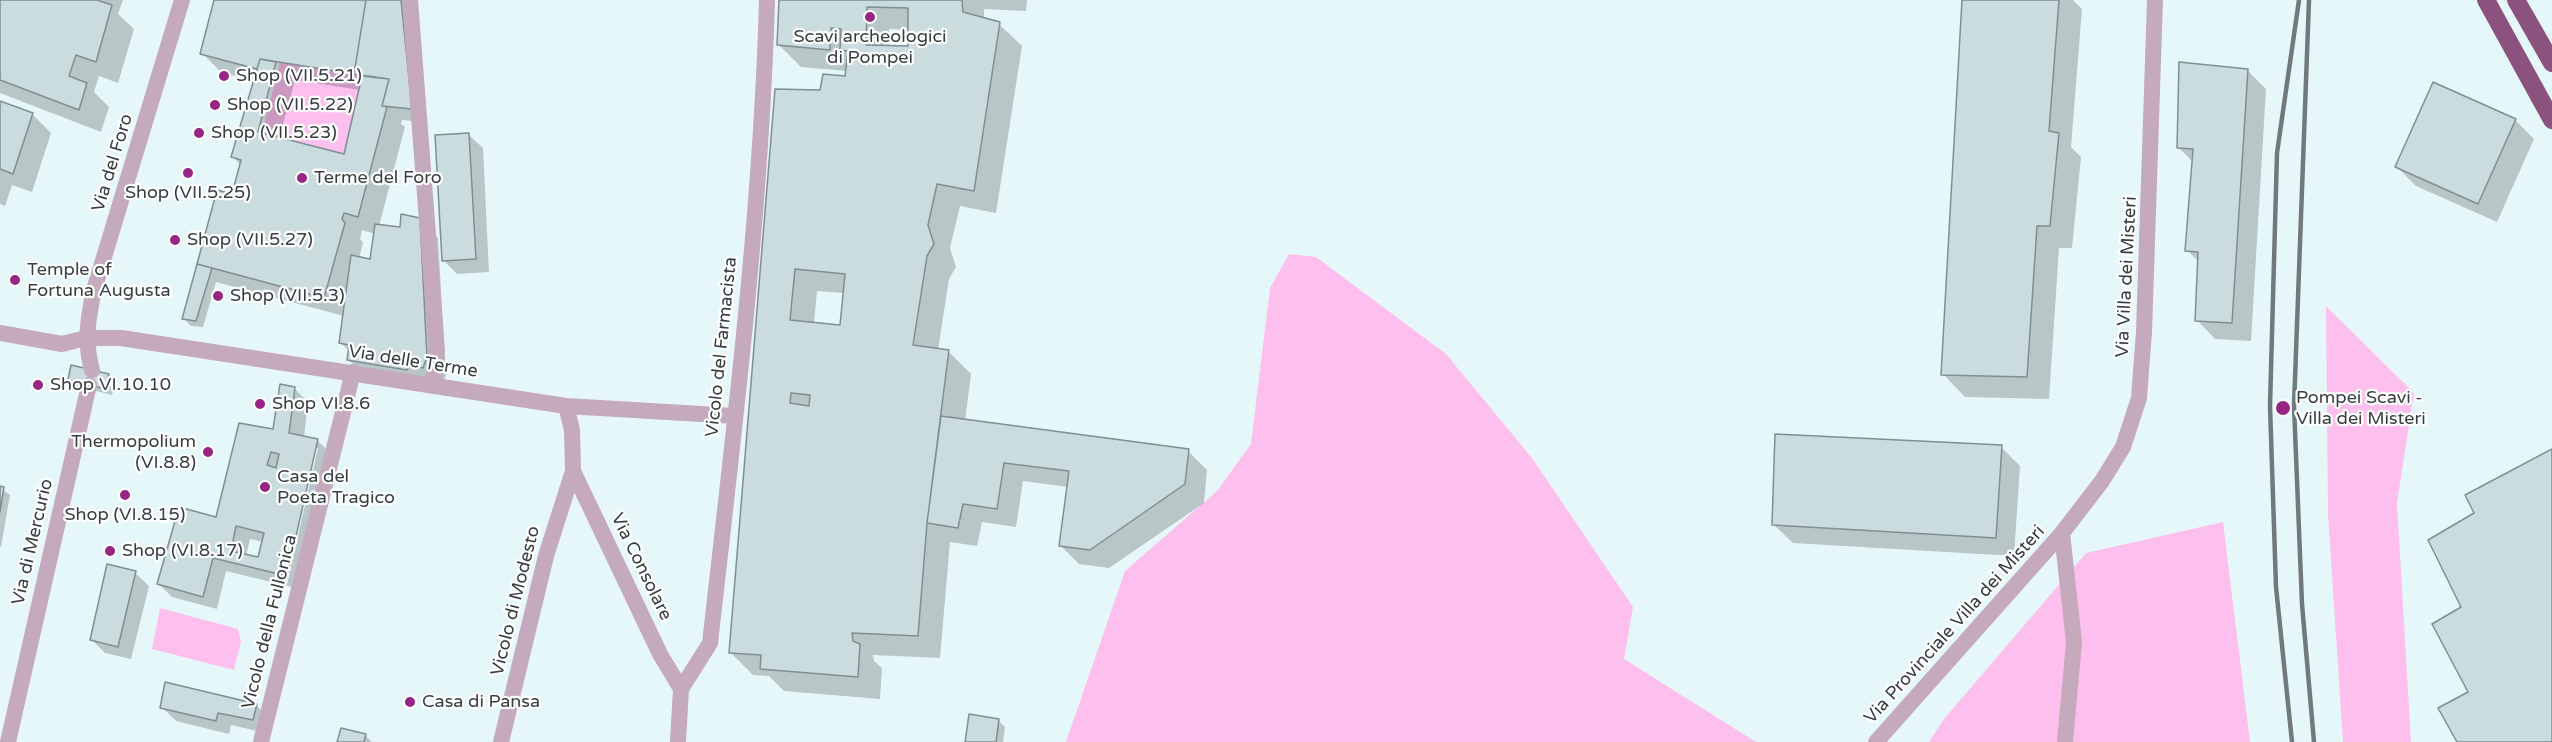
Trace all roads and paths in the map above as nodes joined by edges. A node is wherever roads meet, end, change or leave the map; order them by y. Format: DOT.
graph roads {
  1 [pos="182,0"];
  2 [pos="411,0"];
  3 [pos="767,0"];
  4 [pos="2155,0"];
  5 [pos="2486,0"];
  6 [pos="2516,0"];
  7 [pos="2552,63"];
  8 [pos="2552,120"];
  9 [pos="0,333"];
  10 [pos="86,338"];
  11 [pos="352,372"];
  12 [pos="433,386"];
  13 [pos="567,406"];
  14 [pos="735,416"];
  15 [pos="573,471"];
  16 [pos="2062,533"];
  17 [pos="681,689"];
  18 [pos="8,742"];
  19 [pos="261,742"];
  20 [pos="501,742"];
  21 [pos="678,742"];
  22 [pos="1876,742"];
  23 [pos="2065,742"];
  1 -- 10 [label="street, Via del Foro"];
  2 -- 12 [label="street"];
  3 -- 14 [label="street, Vicolo del Farmacista"];
  4 -- 16 [label="street, Via Villa dei Misteri"];
  5 -- 8 [label="highway"];
  6 -- 7 [label="highway"];
  9 -- 10 [label="street, Via delle Terme"];
  10 -- 11 [label="street, Via delle Terme"];
  10 -- 18 [label="street, Via di Mercurio"];
  11 -- 12 [label="street, Via delle Terme"];
  11 -- 19 [label="street, Vicolo della Fullonica"];
  12 -- 13 [label="street, Via delle Terme"];
  13 -- 14 [label="street, Via delle Terme"];
  13 -- 15 [label="street, Via Consolare"];
  14 -- 17 [label="street, Vicolo del Farmacista"];
  15 -- 17 [label="street, Via Consolare"];
  15 -- 20 [label="street, Vicolo di Modesto"];
  16 -- 22 [label="street, Via Provinciale Villa dei Misteri"];
  16 -- 23 [label="street"];
  17 -- 21 [label="street"];
}
